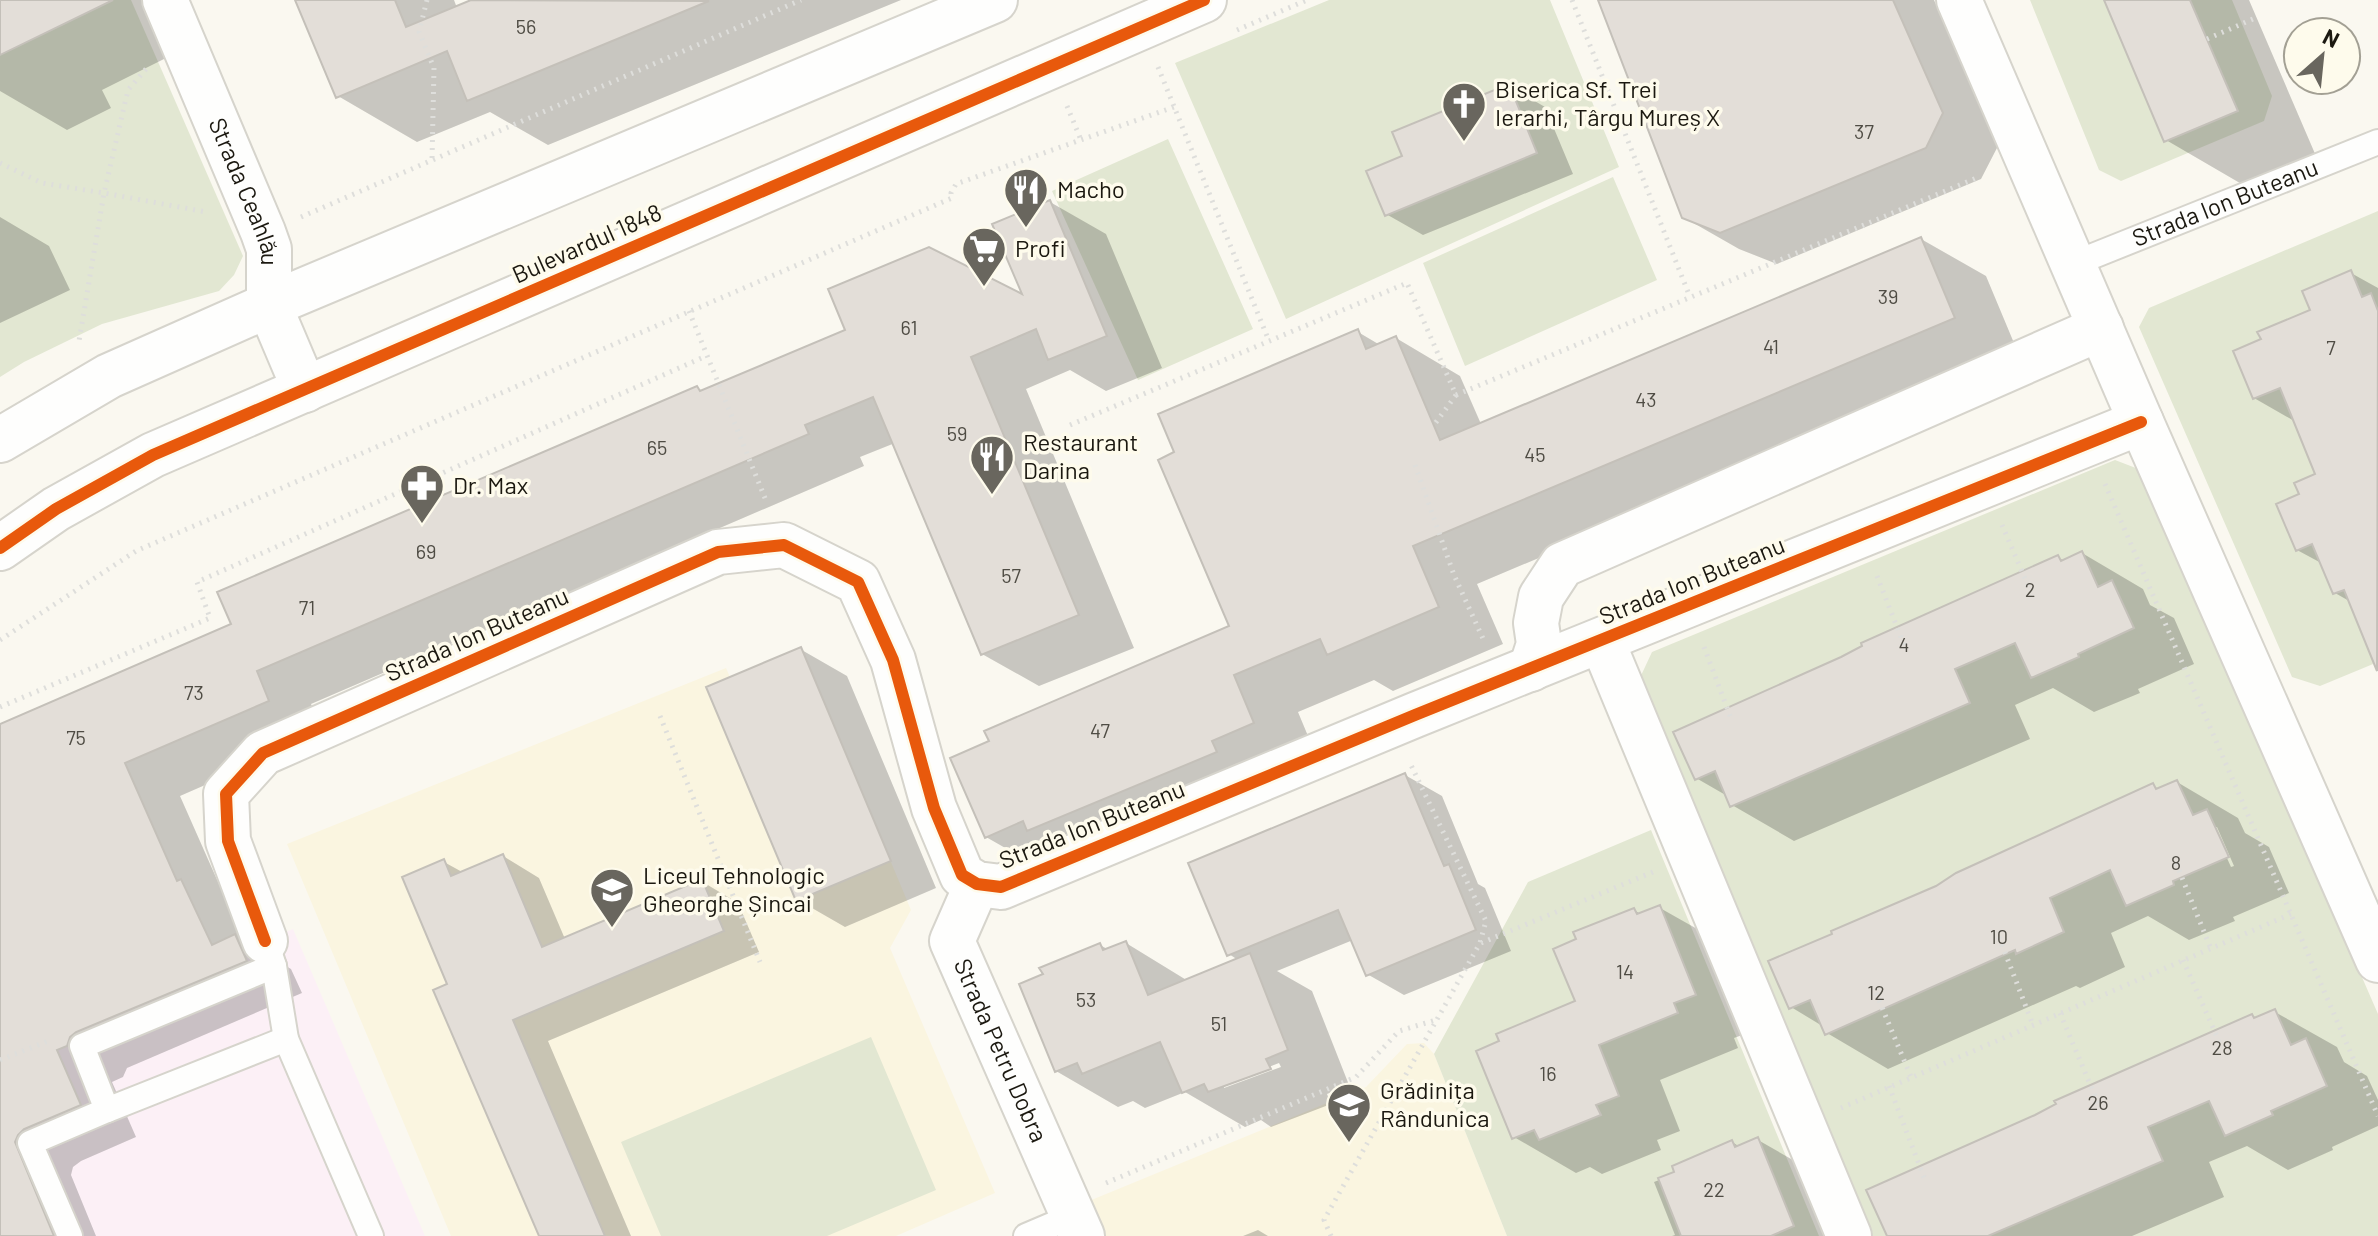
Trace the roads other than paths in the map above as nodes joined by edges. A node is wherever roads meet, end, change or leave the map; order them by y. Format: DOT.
graph roads {
  1 [pos="165,0"];
  2 [pos="995,0"];
  3 [pos="1204,0"];
  4 [pos="1959,0"];
  5 [pos="2378,142"];
  6 [pos="2073,264"];
  7 [pos="269,305"];
  8 [pos="2101,328"];
  9 [pos="305,390"];
  10 [pos="2141,422"];
  11 [pos="0,440"];
  12 [pos="0,548"];
  13 [pos="1602,641"];
  14 [pos="1516,675"];
  15 [pos="977,884"];
  16 [pos="270,954"];
  17 [pos="2378,960"];
  18 [pos="286,1039"];
  19 [pos="107,1110"];
  20 [pos="1078,1226"];
  21 [pos="70,1236"];
  22 [pos="371,1236"];
  23 [pos="1026,1236"];
  24 [pos="1849,1236"];
  1 -- 7 [label="street, Strada Ceahlău"];
  2 -- 7 [label="street"];
  3 -- 9 [label="street, Bulevardul 1848"];
  4 -- 6 [label="street"];
  5 -- 6 [label="lane, Strada Ion Buteanu"];
  6 -- 8 [label="street"];
  7 -- 9 [label="street, Strada Ceahlău"];
  7 -- 11 [label="street"];
  8 -- 10 [label="street"];
  8 -- 14 [label="street"];
  9 -- 12 [label="street, Bulevardul 1848"];
  10 -- 13 [label="street, Strada Ion Buteanu"];
  10 -- 17 [label="street"];
  13 -- 14 [label="street, Strada Ion Buteanu"];
  13 -- 24 [label="street, Strada Ion Buteanu"];
  14 -- 15 [label="street, Strada Ion Buteanu"];
  15 -- 16 [label="street, Strada Ion Buteanu"];
  15 -- 20 [label="street, Strada Petru Dobra"];
  16 -- 18 [label="lane"];
  16 -- 19 [label="lane"];
  18 -- 19 [label="lane"];
  18 -- 22 [label="lane"];
  19 -- 21 [label="lane"];
  20 -- 23 [label="lane, Strada Petru Dobra"];
}
